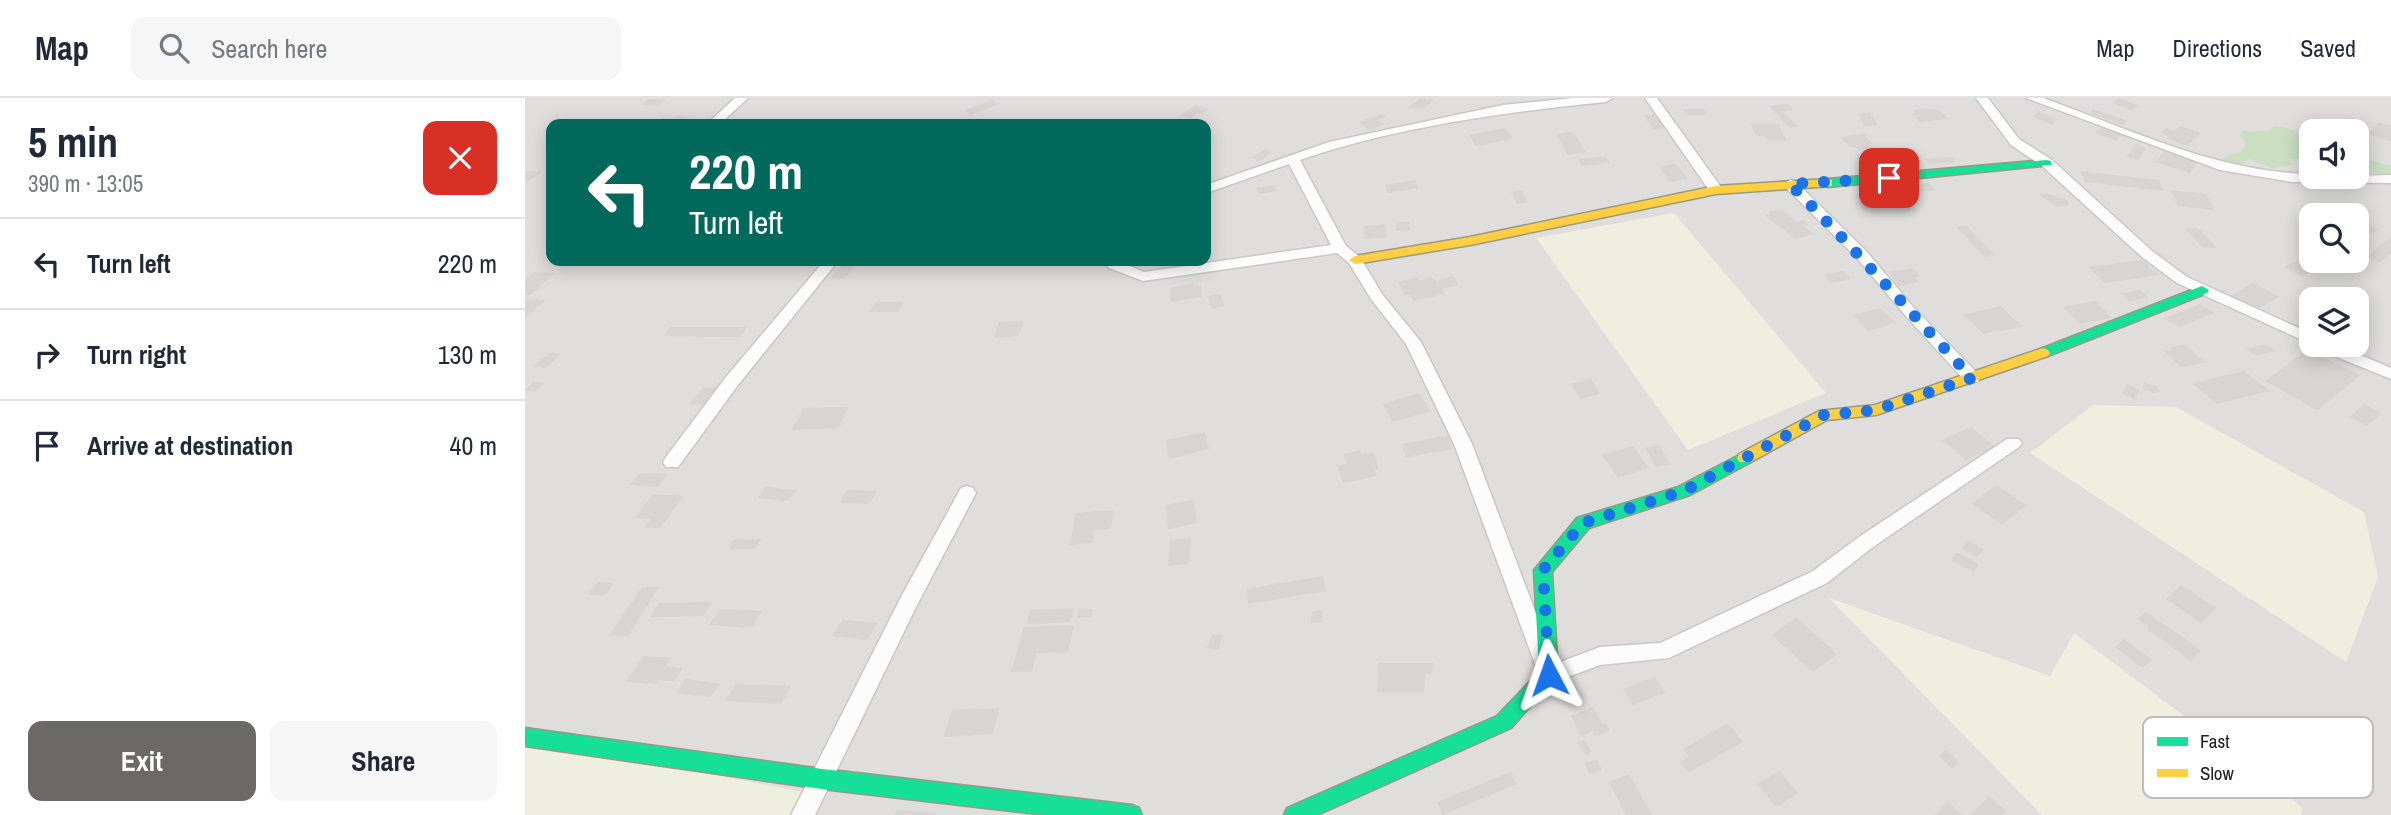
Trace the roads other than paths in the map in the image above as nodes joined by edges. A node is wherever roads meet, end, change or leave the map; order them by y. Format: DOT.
graph roads {
  1 [pos="742,98"];
  2 [pos="1606,98"];
  3 [pos="1651,98"];
  4 [pos="1982,98"];
  5 [pos="2032,98"];
  6 [pos="719,119"];
  7 [pos="1293,159"];
  8 [pos="2047,163"];
  9 [pos="2391,179"];
  10 [pos="1790,184"];
  11 [pos="1211,188"];
  12 [pos="1716,190"];
  13 [pos="1347,254"];
  14 [pos="827,266"];
  15 [pos="1117,266"];
  16 [pos="2202,290"];
  17 [pos="2299,334"];
  18 [pos="2351,357"];
  19 [pos="2391,374"];
  20 [pos="1972,378"];
  21 [pos="2013,443"];
  22 [pos="672,462"];
  23 [pos="967,493"];
  24 [pos="1549,675"];
  25 [pos="525,737"];
  26 [pos="822,779"];
  27 [pos="803,815"];
  28 [pos="1132,815"];
  29 [pos="1294,815"];
  1 -- 6 [label="street"];
  2 -- 7 [label="street"];
  3 -- 12 [label="street"];
  4 -- 8 [label="street"];
  5 -- 9 [label="street"];
  7 -- 11 [label="street"];
  7 -- 13 [label="street"];
  8 -- 10 [label="street"];
  8 -- 16 [label="street"];
  10 -- 12 [label="street"];
  10 -- 20 [label="street"];
  12 -- 13 [label="street"];
  13 -- 15 [label="street"];
  13 -- 24 [label="street"];
  14 -- 22 [label="street"];
  16 -- 17 [label="street"];
  16 -- 20 [label="street"];
  18 -- 19 [label="street"];
  20 -- 24 [label="street"];
  21 -- 24 [label="street"];
  23 -- 26 [label="street"];
  24 -- 29 [label="street"];
  25 -- 26 [label="street"];
  26 -- 27 [label="street"];
  26 -- 28 [label="street"];
}
